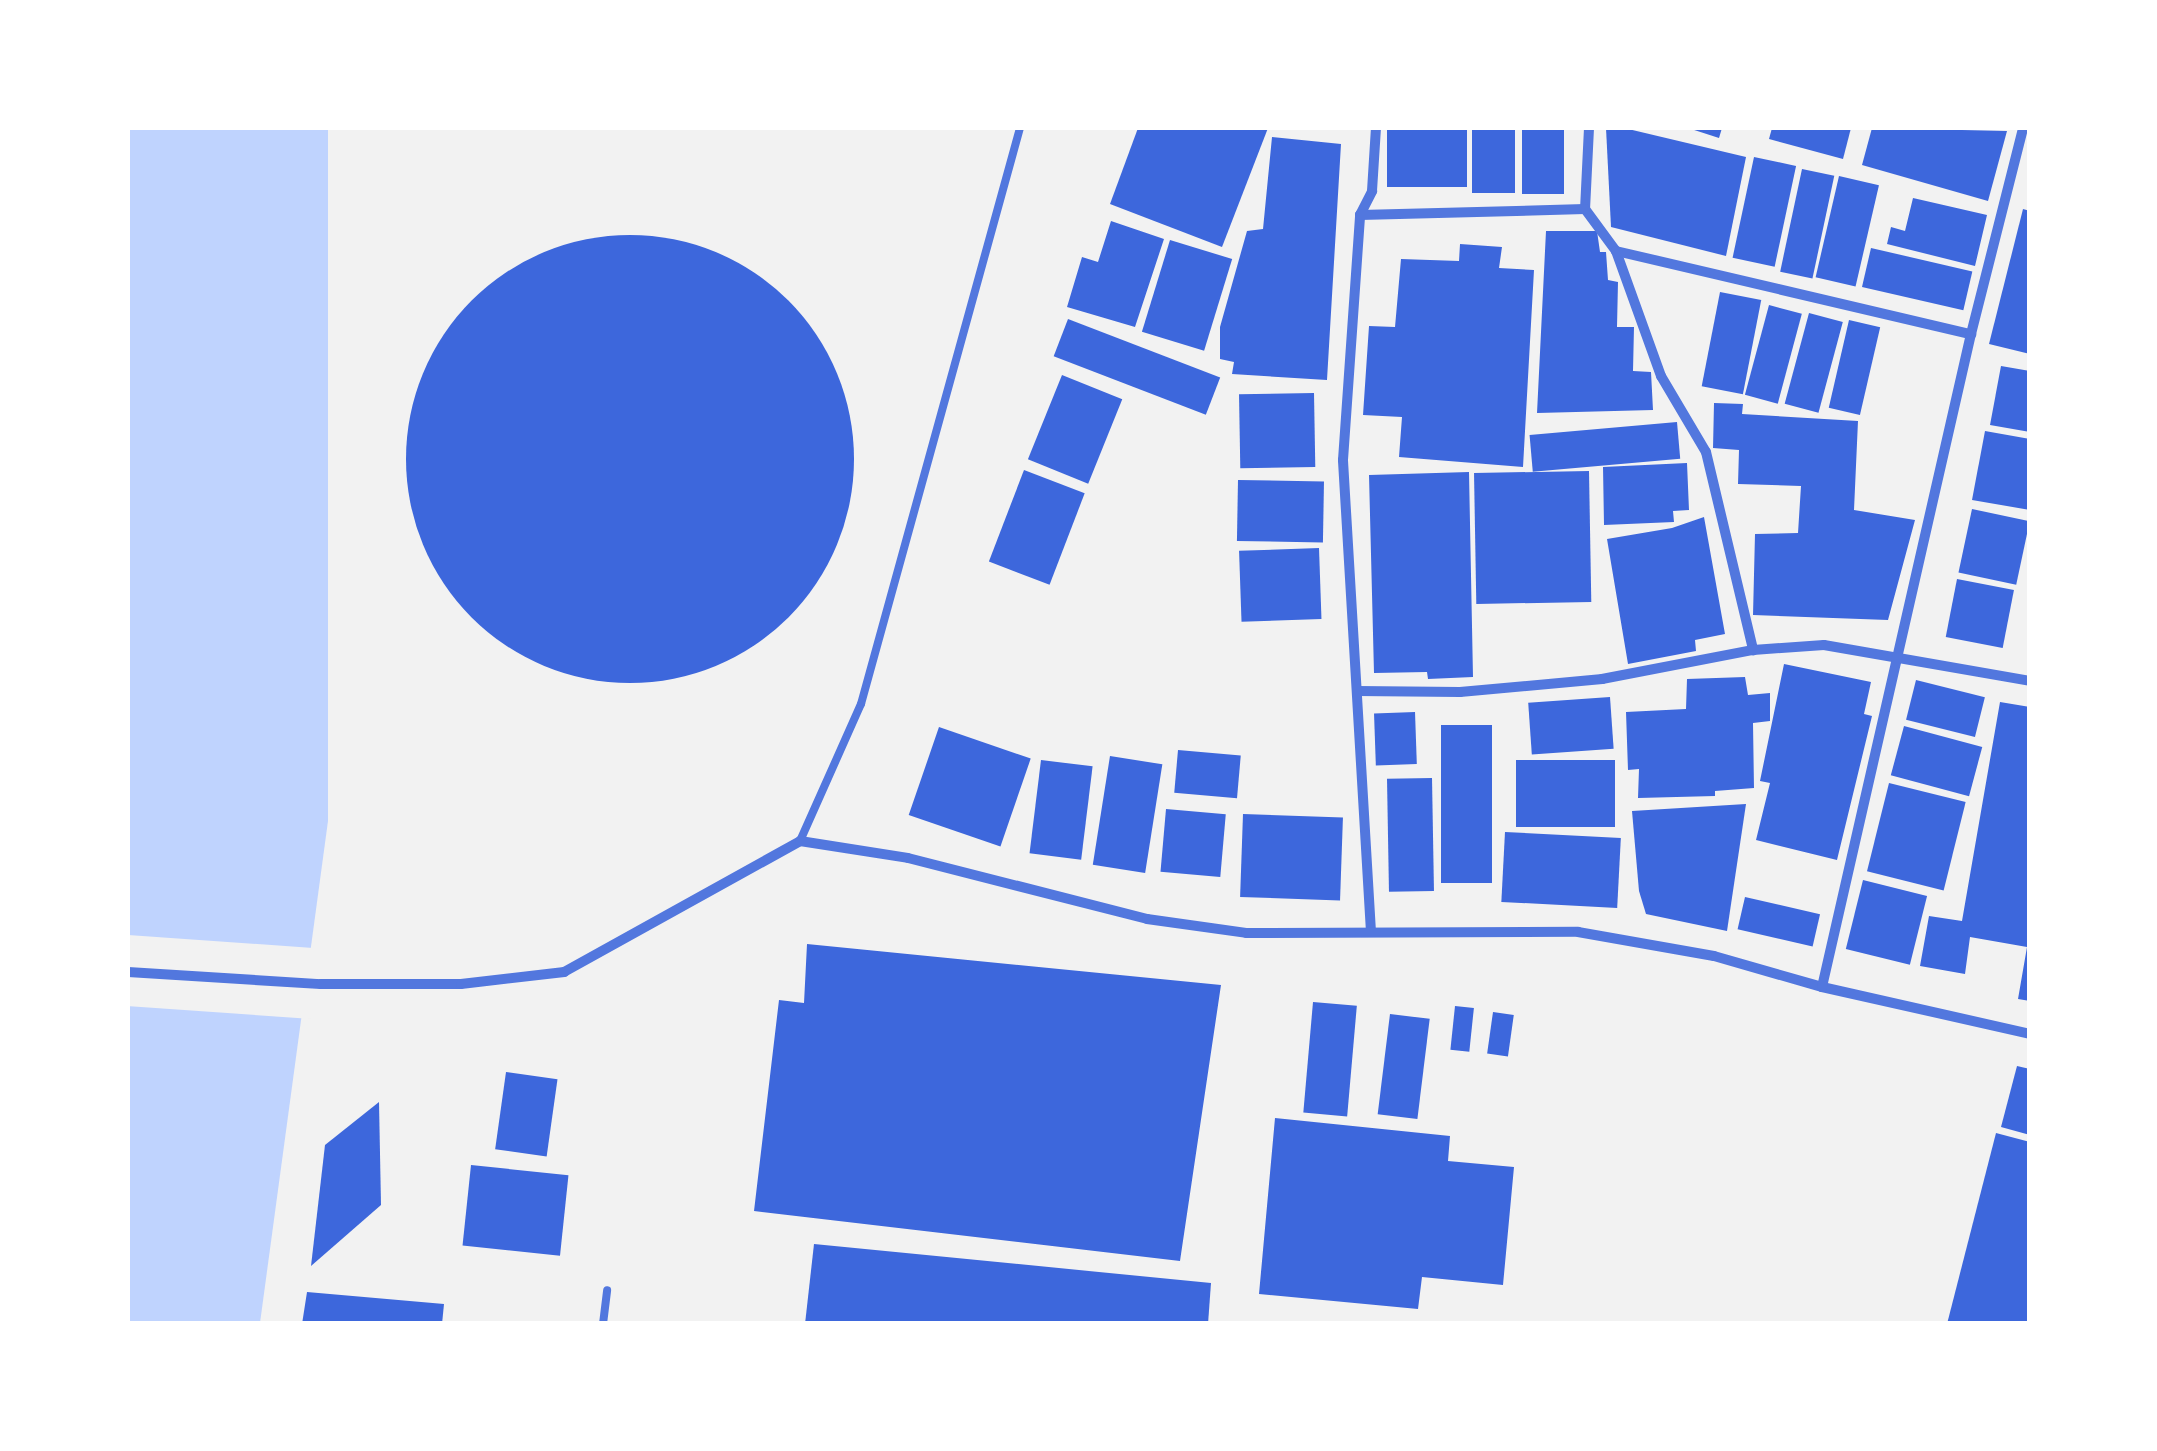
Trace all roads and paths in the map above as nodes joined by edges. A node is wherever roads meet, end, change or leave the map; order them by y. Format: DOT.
graph roads {
  1 [pos="1020,128"];
  2 [pos="1376,128"];
  3 [pos="1589,128"];
  4 [pos="2023,128"];
  5 [pos="1586,209"];
  6 [pos="1360,214"];
  7 [pos="1616,251"];
  8 [pos="1971,334"];
  9 [pos="1752,650"];
  10 [pos="1900,659"];
  11 [pos="2030,681"];
  12 [pos="1357,692"];
  13 [pos="800,841"];
  14 [pos="1370,932"];
  15 [pos="128,972"];
  16 [pos="1822,986"];
  17 [pos="2030,1034"];
  18 [pos="607,1290"];
  19 [pos="603,1324"];
  1 -- 13 [label="lane"];
  2 -- 6 [label="street"];
  3 -- 5 [label="street"];
  4 -- 8 [label="street"];
  5 -- 6 [label="street"];
  5 -- 7 [label="street"];
  6 -- 12 [label="street"];
  7 -- 8 [label="street"];
  7 -- 9 [label="street"];
  8 -- 10 [label="street"];
  9 -- 10 [label="street"];
  9 -- 12 [label="street"];
  10 -- 11 [label="street"];
  10 -- 16 [label="street"];
  12 -- 14 [label="street"];
  13 -- 14 [label="street"];
  13 -- 15 [label="street"];
  14 -- 16 [label="street"];
  16 -- 17 [label="street"];
  18 -- 19 [label="lane"];
}
